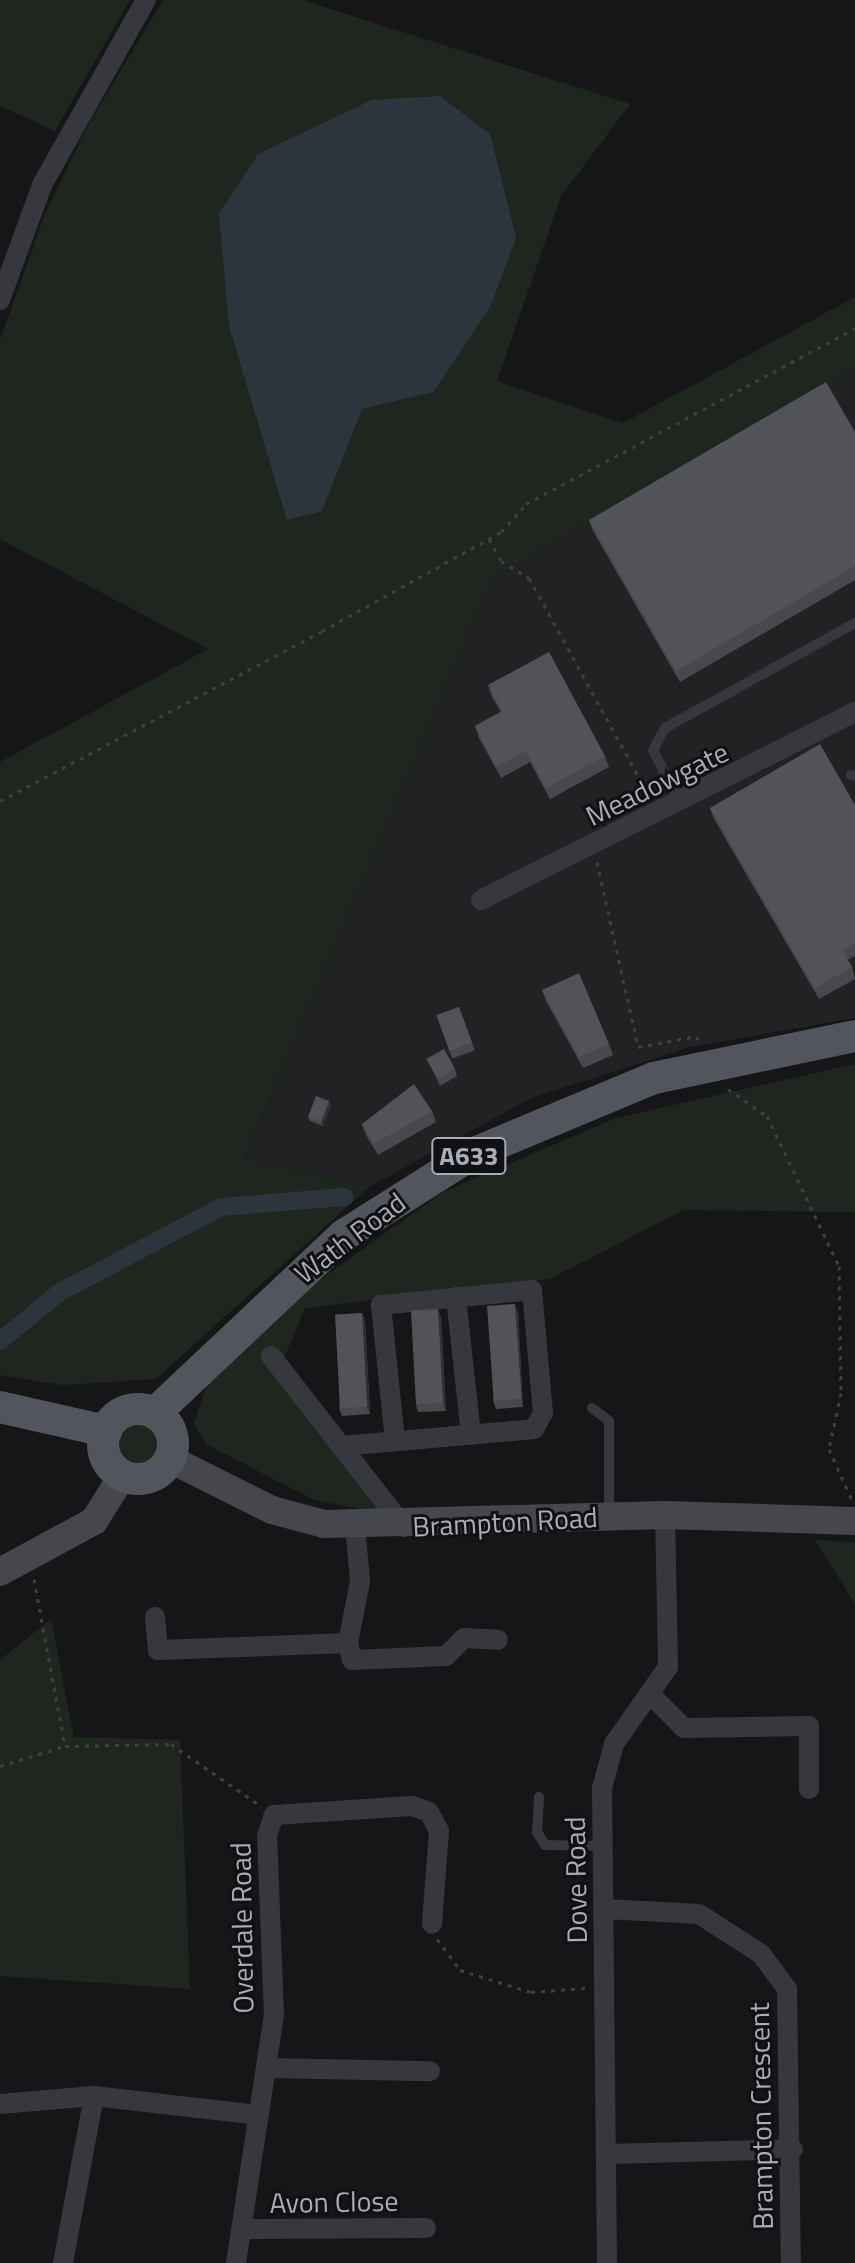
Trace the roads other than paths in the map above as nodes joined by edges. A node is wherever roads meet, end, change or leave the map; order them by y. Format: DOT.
graph roads {
  1 [pos="146,0"];
  2 [pos="0,300"];
  3 [pos="855,623"];
  4 [pos="855,712"];
  5 [pos="681,805"];
  6 [pos="481,900"];
  7 [pos="855,1036"];
  8 [pos="456,1297"];
  9 [pos="273,1367"];
  10 [pos="0,1407"];
  11 [pos="592,1408"];
  12 [pos="155,1413"];
  13 [pos="106,1431"];
  14 [pos="471,1434"];
  15 [pos="395,1441"];
  16 [pos="341,1446"];
  17 [pos="170,1459"];
  18 [pos="123,1475"];
  19 [pos="665,1515"];
  20 [pos="609,1518"];
  21 [pos="855,1521"];
  22 [pos="355,1526"];
  23 [pos="404,1527"];
  24 [pos="0,1572"];
  25 [pos="155,1617"];
  26 [pos="498,1640"];
  27 [pos="348,1643"];
  28 [pos="652,1696"];
  29 [pos="809,1789"];
  30 [pos="539,1797"];
  31 [pos="603,1846"];
  32 [pos="605,1909"];
  33 [pos="432,1924"];
  34 [pos="267,2068"];
  35 [pos="430,2071"];
  36 [pos="94,2096"];
  37 [pos="0,2104"];
  38 [pos="259,2115"];
  39 [pos="793,2149"];
  40 [pos="608,2154"];
  41 [pos="426,2228"];
  42 [pos="243,2229"];
  43 [pos="63,2263"];
  44 [pos="236,2263"];
  45 [pos="607,2263"];
  46 [pos="791,2263"];
  1 -- 2 [label="street"];
  3 -- 5 [label="lane"];
  4 -- 5 [label="street, Meadowgate"];
  5 -- 6 [label="street, Meadowgate"];
  7 -- 12 [label="main road, Wath Road / A633"];
  8 -- 14 [label="street"];
  8 -- 14 [label="street"];
  8 -- 15 [label="street"];
  9 -- 16 [label="street"];
  10 -- 13 [label="main road"];
  11 -- 20 [label="lane"];
  12 -- 13 [label="main road"];
  12 -- 17 [label="main road"];
  13 -- 18 [label="main road"];
  14 -- 15 [label="street"];
  15 -- 16 [label="street"];
  16 -- 23 [label="street"];
  17 -- 18 [label="main road"];
  17 -- 22 [label="main road, Brampton Road"];
  18 -- 24 [label="main road"];
  19 -- 20 [label="main road, Brampton Road"];
  19 -- 21 [label="main road, Brampton Road"];
  19 -- 28 [label="street, Dove Road"];
  20 -- 23 [label="main road, Brampton Road"];
  22 -- 23 [label="main road, Brampton Road"];
  22 -- 27 [label="street"];
  25 -- 27 [label="street"];
  26 -- 27 [label="street"];
  28 -- 29 [label="street"];
  28 -- 31 [label="street, Dove Road"];
  30 -- 31 [label="lane"];
  31 -- 32 [label="street, Dove Road"];
  32 -- 39 [label="street, Brampton Crescent"];
  32 -- 40 [label="street, Dove Road"];
  33 -- 34 [label="street, Overdale Road"];
  34 -- 35 [label="street"];
  34 -- 38 [label="street, Overdale Road"];
  36 -- 37 [label="street"];
  36 -- 38 [label="street"];
  36 -- 43 [label="street"];
  38 -- 42 [label="street, Overdale Road"];
  39 -- 40 [label="street"];
  39 -- 46 [label="street, Brampton Crescent"];
  40 -- 45 [label="street, Dove Road"];
  41 -- 42 [label="street, Avon Close"];
  42 -- 44 [label="street, Overdale Road"];
}
